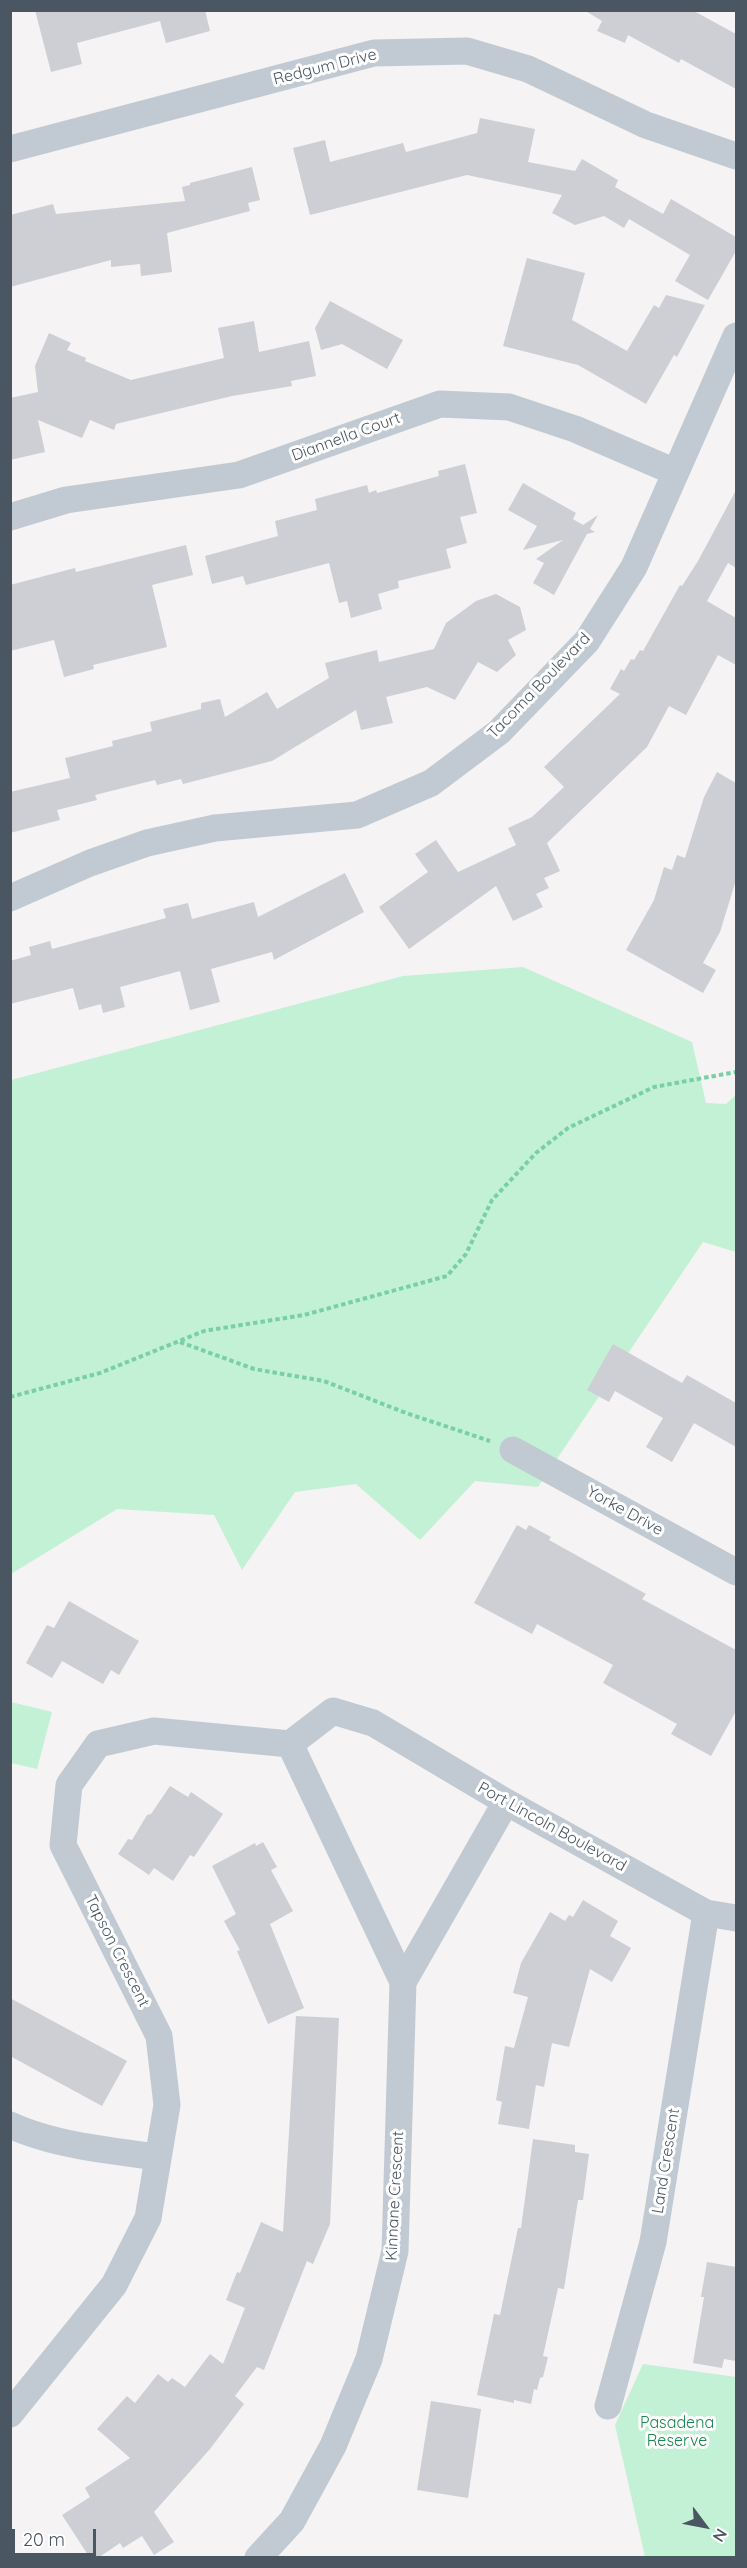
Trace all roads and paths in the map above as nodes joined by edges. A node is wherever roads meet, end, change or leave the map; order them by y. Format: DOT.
graph roads {
  1 [pos="10,149"];
  2 [pos="736,156"];
  3 [pos="736,336"];
  4 [pos="675,472"];
  5 [pos="10,517"];
  6 [pos="10,898"];
  7 [pos="736,1072"];
  8 [pos="180,1341"];
  9 [pos="10,1397"];
  10 [pos="513,1450"];
  11 [pos="736,1572"];
  12 [pos="290,1744"];
  13 [pos="506,1802"];
  14 [pos="706,1913"];
  15 [pos="736,1918"];
  16 [pos="404,1982"];
  17 [pos="10,2125"];
  18 [pos="158,2157"];
  19 [pos="608,2406"];
  20 [pos="10,2414"];
  21 [pos="258,2558"];
  1 -- 2 [label="street, Redgum Drive"];
  3 -- 4 [label="street, Tacoma Boulevard"];
  4 -- 5 [label="street, Diannella Court"];
  4 -- 6 [label="street, Tacoma Boulevard"];
  7 -- 8 [label="path"];
  8 -- 9 [label="path"];
  8 -- 10 [label="path"];
  10 -- 11 [label="street, Yorke Drive"];
  12 -- 13 [label="street, Port Lincoln Boulevard"];
  12 -- 16 [label="street, Kinnane Crescent"];
  12 -- 18 [label="street, Tapson Crescent"];
  13 -- 14 [label="street, Port Lincoln Boulevard"];
  13 -- 16 [label="street, Kinnane Crescent"];
  14 -- 15 [label="street, Port Lincoln Boulevard"];
  14 -- 19 [label="street, Land Crescent"];
  16 -- 21 [label="street, Kinnane Crescent"];
  17 -- 18 [label="street"];
  18 -- 20 [label="street, Tapson Crescent"];
}
